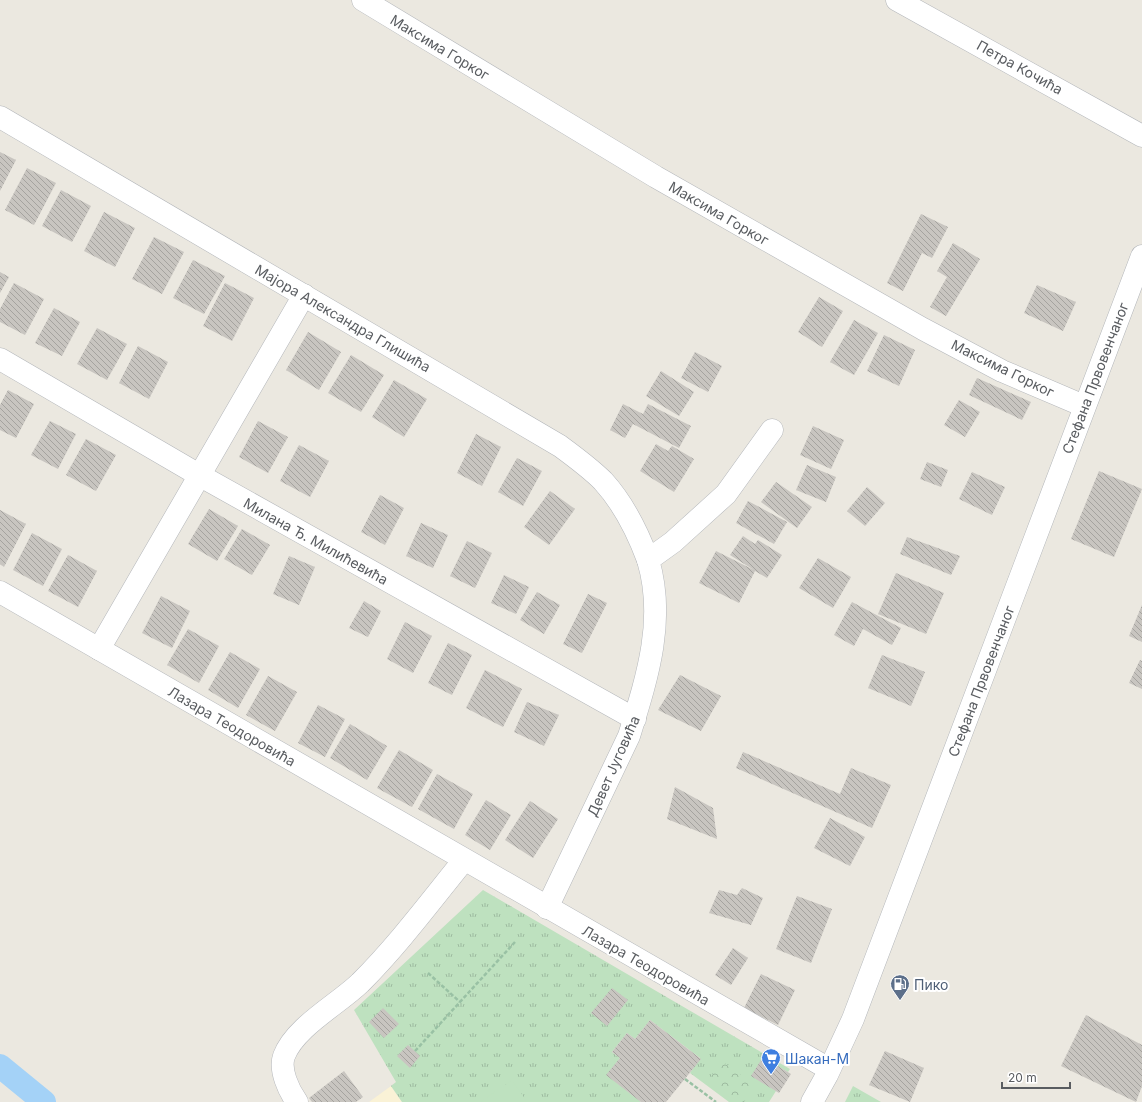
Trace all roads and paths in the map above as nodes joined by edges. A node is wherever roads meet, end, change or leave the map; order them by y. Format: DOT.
graph roads {
  1 [pos="363,0"];
  2 [pos="897,0"];
  3 [pos="0,117"];
  4 [pos="1142,136"];
  5 [pos="1142,256"];
  6 [pos="304,295"];
  7 [pos="0,359"];
  8 [pos="1084,406"];
  9 [pos="772,430"];
  10 [pos="199,476"];
  11 [pos="648,560"];
  12 [pos="0,592"];
  13 [pos="99,649"];
  14 [pos="634,719"];
  15 [pos="464,860"];
  16 [pos="547,908"];
  17 [pos="515,942"];
  18 [pos="428,973"];
  19 [pos="460,1002"];
  20 [pos="415,1051"];
  21 [pos="829,1070"];
  22 [pos="685,1079"];
  23 [pos="297,1102"];
  24 [pos="716,1102"];
  25 [pos="812,1102"];
  1 -- 8 [label="street, Максима Горког"];
  2 -- 4 [label="street, Петра Кочића"];
  3 -- 6 [label="street, Мајора Александра Глишића"];
  5 -- 8 [label="street, Стефана Првовенчаног"];
  6 -- 10 [label="street"];
  6 -- 11 [label="street, Мајора Александра Глишића"];
  7 -- 10 [label="street, Милана Ђ. Милићевића"];
  8 -- 21 [label="street, Стефана Првовенчаног"];
  9 -- 11 [label="street"];
  10 -- 13 [label="street"];
  10 -- 14 [label="street, Милана Ђ. Милићевића"];
  11 -- 14 [label="street, Девет Југовића"];
  12 -- 13 [label="street, Лазара Теодоровића"];
  13 -- 15 [label="street, Лазара Теодоровића"];
  14 -- 16 [label="street, Девет Југовића"];
  15 -- 16 [label="street, Лазара Теодоровића"];
  15 -- 23 [label="street"];
  16 -- 21 [label="street, Лазара Теодоровића"];
  17 -- 19 [label="path"];
  18 -- 19 [label="path"];
  19 -- 20 [label="path"];
  21 -- 25 [label="street, Стефана Првовенчаног"];
  22 -- 24 [label="path"];
}
